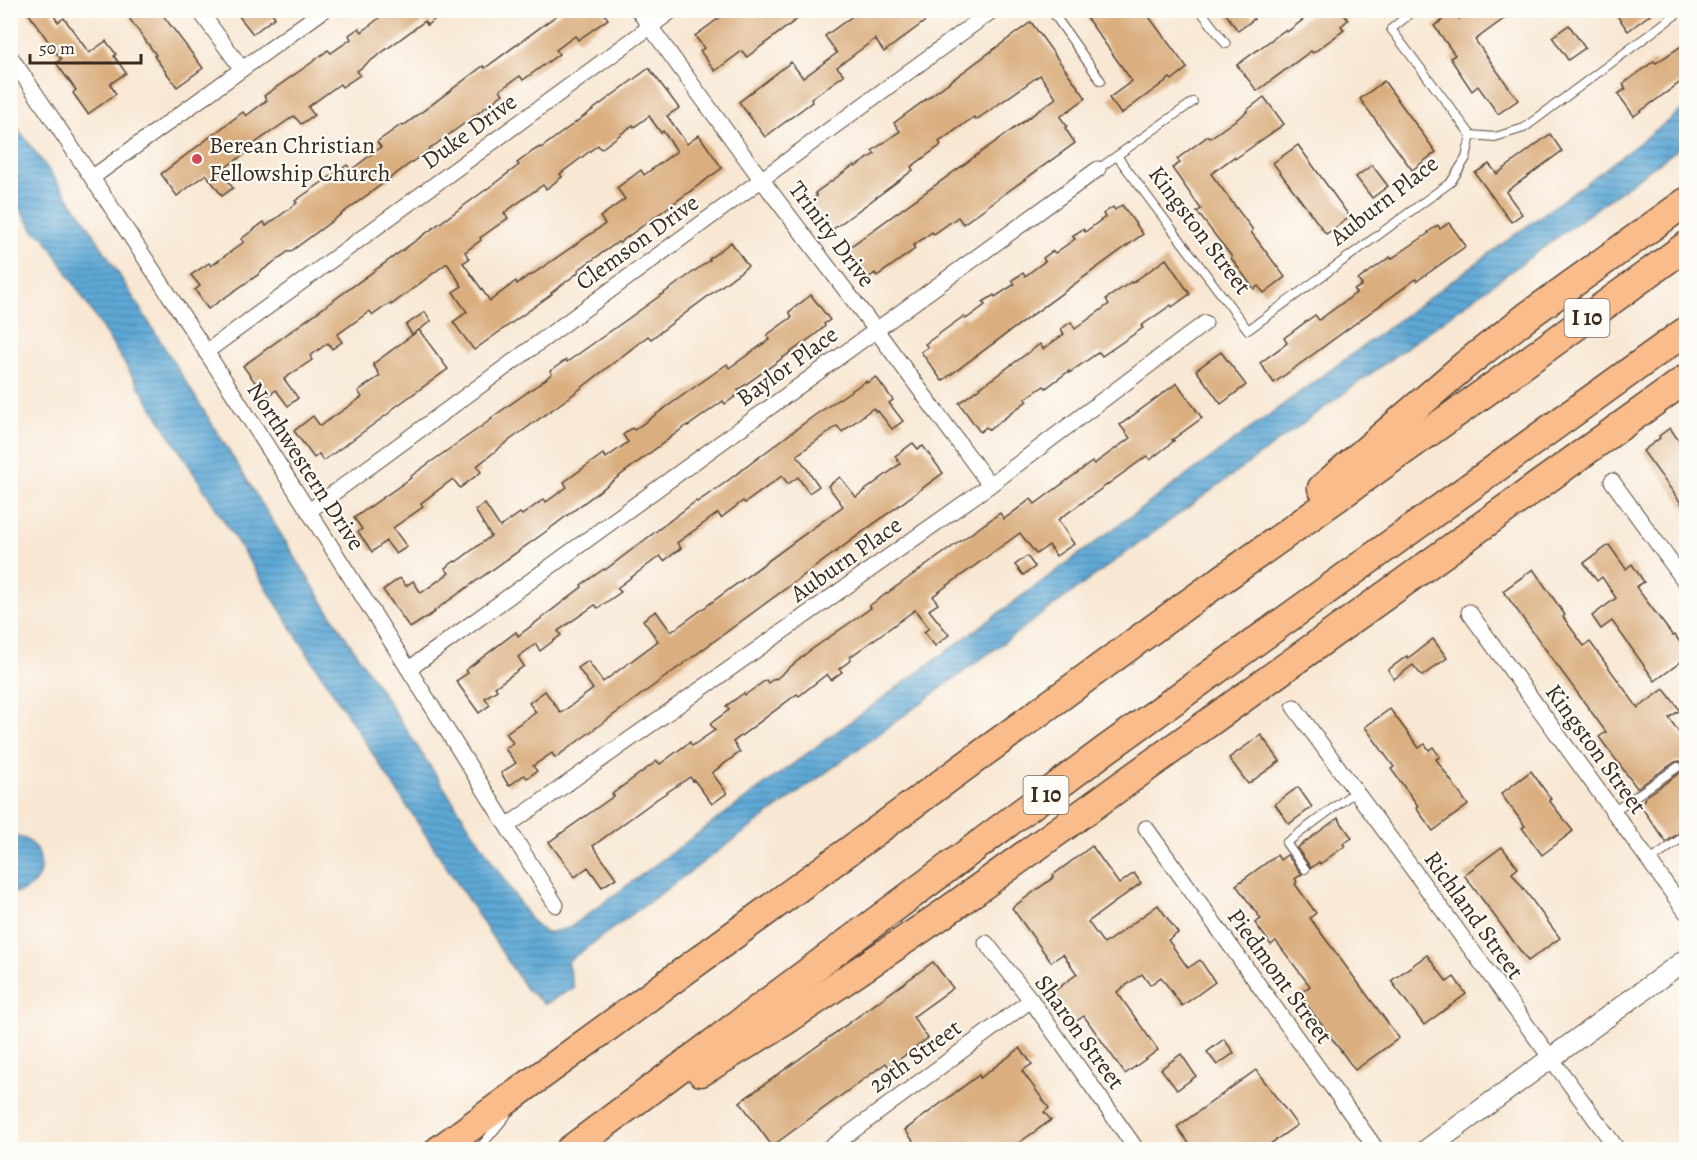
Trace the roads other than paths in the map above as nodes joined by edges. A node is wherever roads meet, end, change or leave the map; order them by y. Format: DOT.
graph roads {
  1 [pos="199,10"];
  2 [pos="324,10"];
  3 [pos="638,10"];
  4 [pos="673,10"];
  5 [pos="993,10"];
  6 [pos="1051,10"];
  7 [pos="1200,10"];
  8 [pos="1415,10"];
  9 [pos="1682,10"];
  10 [pos="650,27"];
  11 [pos="1226,44"];
  12 [pos="10,56"];
  13 [pos="242,69"];
  14 [pos="1101,81"];
  15 [pos="1193,102"];
  16 [pos="1471,135"];
  17 [pos="1117,156"];
  18 [pos="1098,169"];
  19 [pos="93,177"];
  20 [pos="762,179"];
  21 [pos="1686,202"];
  22 [pos="1686,246"];
  23 [pos="1205,323"];
  24 [pos="876,330"];
  25 [pos="1248,330"];
  26 [pos="1686,331"];
  27 [pos="206,352"];
  28 [pos="1686,379"];
  29 [pos="1612,481"];
  30 [pos="990,485"];
  31 [pos="309,511"];
  32 [pos="1686,583"];
  33 [pos="1186,604"];
  34 [pos="1469,612"];
  35 [pos="409,669"];
  36 [pos="1294,707"];
  37 [pos="1678,767"];
  38 [pos="1356,791"];
  39 [pos="1614,811"];
  40 [pos="507,826"];
  41 [pos="1146,828"];
  42 [pos="1686,835"];
  43 [pos="1650,861"];
  44 [pos="1305,869"];
  45 [pos="556,904"];
  46 [pos="1686,912"];
  47 [pos="986,943"];
  48 [pos="1686,959"];
  49 [pos="1031,1000"];
  50 [pos="1551,1058"];
  51 [pos="537,1078"];
  52 [pos="439,1149"];
  53 [pos="478,1149"];
  54 [pos="572,1149"];
  55 [pos="827,1149"];
  56 [pos="1137,1149"];
  57 [pos="1377,1149"];
  58 [pos="1426,1149"];
  59 [pos="1618,1149"];
  1 -- 13 [label="street"];
  2 -- 13 [label="street"];
  3 -- 10 [label="street, Trinity Drive"];
  4 -- 10 [label="street, Duke Drive"];
  5 -- 20 [label="street, Clemson Drive"];
  6 -- 14 [label="lane"];
  7 -- 11 [label="lane"];
  8 -- 16 [label="lane"];
  9 -- 16 [label="lane"];
  10 -- 20 [label="street, Trinity Drive"];
  10 -- 27 [label="street, Duke Drive"];
  12 -- 19 [label="street, Northwestern Drive"];
  13 -- 19 [label="street"];
  15 -- 17 [label="lane, Baylor Place"];
  16 -- 25 [label="lane, Auburn Place"];
  17 -- 18 [label="lane, Baylor Place"];
  17 -- 25 [label="lane, Kingston Street"];
  18 -- 24 [label="street, Baylor Place"];
  19 -- 27 [label="street, Northwestern Drive"];
  20 -- 24 [label="street, Trinity Drive"];
  20 -- 31 [label="street, Clemson Drive"];
  21 -- 33 [label="highway"];
  22 -- 33 [label="highway, I 10"];
  23 -- 30 [label="street, Auburn Place"];
  24 -- 30 [label="street, Trinity Drive"];
  24 -- 35 [label="street, Baylor Place"];
  26 -- 54 [label="highway, I 10"];
  27 -- 31 [label="street, Northwestern Drive"];
  28 -- 54 [label="highway"];
  29 -- 32 [label="street"];
  30 -- 40 [label="street, Auburn Place"];
  31 -- 35 [label="street, Northwestern Drive"];
  33 -- 51 [label="highway, I 10"];
  34 -- 39 [label="street, Kingston Street"];
  35 -- 40 [label="street, Northwestern Drive"];
  36 -- 38 [label="street, Richland Street"];
  37 -- 39 [label="lane"];
  38 -- 44 [label="lane"];
  38 -- 50 [label="street, Richland Street"];
  39 -- 43 [label="street, Kingston Street"];
  40 -- 45 [label="street, Northwestern Drive"];
  41 -- 57 [label="street, Piedmont Street"];
  42 -- 43 [label="lane"];
  43 -- 46 [label="street, Kingston Street"];
  47 -- 49 [label="street, Sharon Street"];
  48 -- 50 [label="street"];
  49 -- 55 [label="street, 29th Street"];
  49 -- 56 [label="street, Sharon Street"];
  50 -- 58 [label="street"];
  50 -- 59 [label="street, Richland Street"];
  51 -- 52 [label="highway, I 10"];
  51 -- 53 [label="lane"];
}
